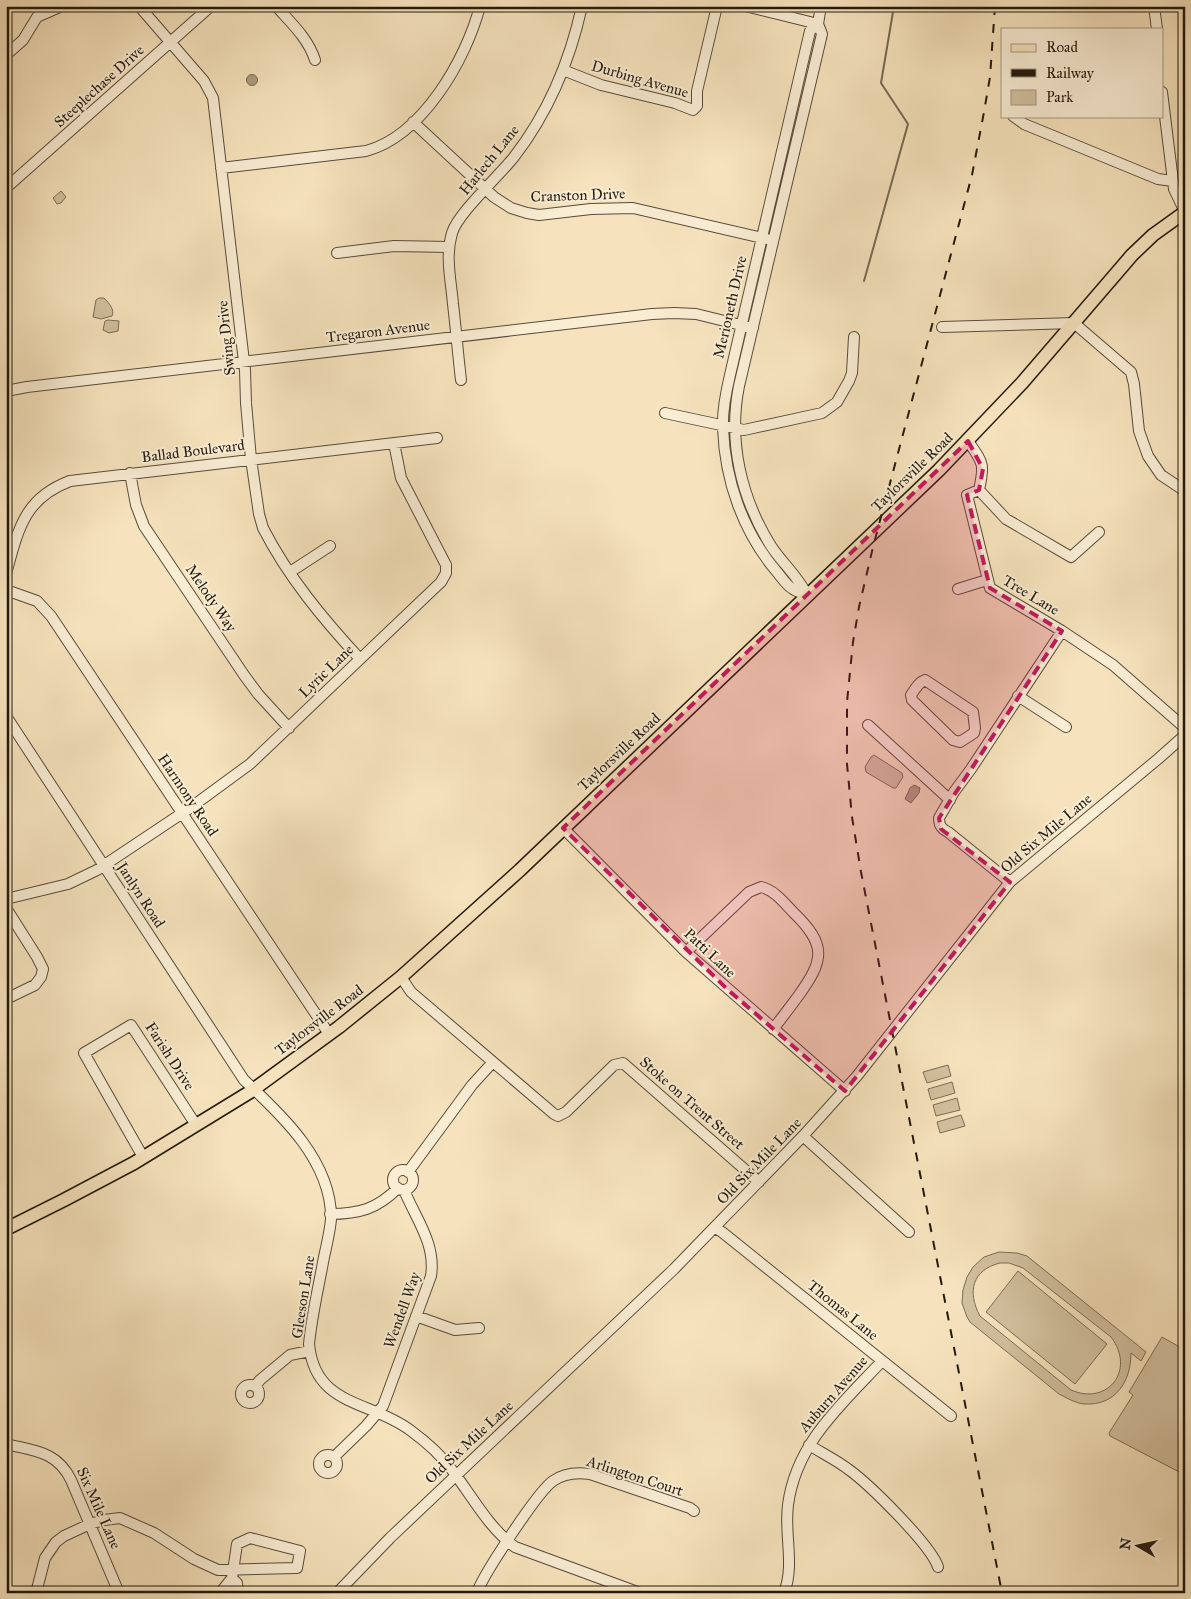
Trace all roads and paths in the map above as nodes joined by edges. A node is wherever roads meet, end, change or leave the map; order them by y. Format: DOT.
graph roads {
  1 [pos="62,6"];
  2 [pos="139,6"];
  3 [pos="211,6"];
  4 [pos="276,6"];
  5 [pos="480,6"];
  6 [pos="582,6"];
  7 [pos="717,6"];
  8 [pos="746,6"];
  9 [pos="822,6"];
  10 [pos="1154,6"];
  11 [pos="818,24"];
  12 [pos="1157,28"];
  13 [pos="171,42"];
  14 [pos="6,55"];
  15 [pos="315,60"];
  16 [pos="563,70"];
  17 [pos="1164,108"];
  18 [pos="1016,118"];
  19 [pos="413,122"];
  20 [pos="221,168"];
  21 [pos="1173,181"];
  22 [pos="6,188"];
  23 [pos="486,189"];
  24 [pos="1185,212"];
  25 [pos="761,238"];
  26 [pos="773,241"];
  27 [pos="449,247"];
  28 [pos="337,253"];
  29 [pos="1074,323"];
  30 [pos="741,325"];
  31 [pos="753,328"];
  32 [pos="942,328"];
  33 [pos="457,337"];
  34 [pos="854,337"];
  35 [pos="244,362"];
  36 [pos="461,380"];
  37 [pos="6,391"];
  38 [pos="665,413"];
  39 [pos="722,426"];
  40 [pos="734,428"];
  41 [pos="437,438"];
  42 [pos="968,441"];
  43 [pos="394,442"];
  44 [pos="251,459"];
  45 [pos="130,473"];
  46 [pos="979,490"];
  47 [pos="1185,491"];
  48 [pos="1099,532"];
  49 [pos="330,546"];
  50 [pos="290,572"];
  51 [pos="6,574"];
  52 [pos="987,580"];
  53 [pos="958,589"];
  54 [pos="6,590"];
  55 [pos="807,595"];
  56 [pos="1062,631"];
  57 [pos="360,659"];
  58 [pos="1018,696"];
  59 [pos="6,716"];
  60 [pos="868,725"];
  61 [pos="1066,727"];
  62 [pos="289,728"];
  63 [pos="1185,728"];
  64 [pos="974,732"];
  65 [pos="1185,735"];
  66 [pos="988,742"];
  67 [pos="948,803"];
  68 [pos="182,813"];
  69 [pos="563,828"];
  70 [pos="104,865"];
  71 [pos="1010,882"];
  72 [pos="6,900"];
  73 [pos="6,908"];
  74 [pos="686,952"];
  75 [pos="401,977"];
  76 [pos="6,999"];
  77 [pos="773,1029"];
  78 [pos="329,1034"];
  79 [pos="493,1062"];
  80 [pos="254,1089"];
  81 [pos="845,1091"];
  82 [pos="196,1125"];
  83 [pos="803,1136"];
  84 [pos="143,1158"];
  85 [pos="408,1172"];
  86 [pos="759,1182"];
  87 [pos="401,1189"];
  88 [pos="330,1214"];
  89 [pos="6,1228"];
  90 [pos="715,1228"];
  91 [pos="908,1232"];
  92 [pos="416,1316"];
  93 [pos="479,1328"];
  94 [pos="310,1351"];
  95 [pos="882,1361"];
  96 [pos="256,1386"];
  97 [pos="377,1412"];
  98 [pos="951,1416"];
  99 [pos="6,1444"];
  100 [pos="809,1446"];
  101 [pos="334,1457"];
  102 [pos="456,1476"];
  103 [pos="694,1511"];
  104 [pos="90,1524"];
  105 [pos="508,1541"];
  106 [pos="938,1567"];
  107 [pos="233,1574"];
  108 [pos="36,1593"];
  109 [pos="119,1593"];
  110 [pos="220,1593"];
  111 [pos="238,1593"];
  112 [pos="337,1593"];
  113 [pos="477,1593"];
  114 [pos="640,1593"];
  115 [pos="784,1593"];
  1 -- 14 [label="street"];
  2 -- 13 [label="street, Swing Drive"];
  3 -- 13 [label="street, Steeplechase Drive"];
  4 -- 15 [label="street"];
  5 -- 19 [label="street"];
  6 -- 16 [label="street, Harlech Lane"];
  7 -- 16 [label="street, Durbing Avenue"];
  8 -- 11 [label="street"];
  9 -- 11 [label="street, Merioneth Drive"];
  10 -- 12 [label="street"];
  11 -- 25 [label="street, Merioneth Drive"];
  11 -- 26 [label="street"];
  13 -- 20 [label="street, Swing Drive"];
  13 -- 22 [label="street, Steeplechase Drive"];
  16 -- 23 [label="street, Harlech Lane"];
  17 -- 21 [label="street"];
  18 -- 21 [label="street"];
  19 -- 20 [label="street"];
  19 -- 23 [label="street, Cranston Drive"];
  20 -- 35 [label="street, Swing Drive"];
  21 -- 24 [label="street"];
  23 -- 25 [label="street, Cranston Drive"];
  23 -- 27 [label="street, Harlech Lane"];
  24 -- 29 [label="main road, Taylorsville Road"];
  25 -- 26 [label="street, Cranston Drive"];
  25 -- 30 [label="street, Merioneth Drive"];
  26 -- 31 [label="street"];
  27 -- 28 [label="street"];
  27 -- 33 [label="street, Harlech Lane"];
  29 -- 32 [label="street"];
  29 -- 42 [label="main road, Taylorsville Road"];
  29 -- 47 [label="street"];
  30 -- 31 [label="street, Tregaron Avenue"];
  30 -- 33 [label="street, Tregaron Avenue"];
  30 -- 39 [label="street, Merioneth Drive"];
  31 -- 40 [label="street"];
  33 -- 35 [label="street, Tregaron Avenue"];
  33 -- 36 [label="street, Harlech Lane"];
  34 -- 40 [label="street"];
  35 -- 37 [label="street, Tregaron Avenue"];
  35 -- 44 [label="street, Swing Drive"];
  38 -- 39 [label="street"];
  39 -- 40 [label="street"];
  39 -- 55 [label="street, Merioneth Drive"];
  40 -- 55 [label="street"];
  41 -- 43 [label="street, Ballad Boulevard"];
  42 -- 46 [label="street, Tree Lane"];
  42 -- 55 [label="main road, Taylorsville Road"];
  43 -- 44 [label="street, Ballad Boulevard"];
  43 -- 57 [label="street, Lyric Lane"];
  44 -- 45 [label="street, Ballad Boulevard"];
  44 -- 50 [label="street, Swing Drive"];
  45 -- 51 [label="street, Ballad Boulevard"];
  45 -- 62 [label="street, Melody Way"];
  46 -- 48 [label="street"];
  46 -- 52 [label="street, Tree Lane"];
  49 -- 50 [label="street"];
  50 -- 57 [label="street, Swing Drive"];
  52 -- 53 [label="street"];
  52 -- 56 [label="street, Tree Lane"];
  54 -- 68 [label="street, Harmony Road"];
  55 -- 69 [label="main road, Taylorsville Road"];
  56 -- 58 [label="street"];
  56 -- 63 [label="street, Tree Lane"];
  57 -- 62 [label="street, Lyric Lane"];
  58 -- 61 [label="street"];
  58 -- 66 [label="street"];
  59 -- 70 [label="street, Janlyn Road"];
  60 -- 67 [label="street"];
  62 -- 68 [label="street, Lyric Lane"];
  64 -- 64 [label="street"];
  64 -- 66 [label="street"];
  65 -- 71 [label="street, Old Six Mile Lane"];
  66 -- 67 [label="street"];
  67 -- 71 [label="street"];
  68 -- 70 [label="street, Lyric Lane"];
  68 -- 78 [label="street, Harmony Road"];
  69 -- 74 [label="street, Patti Lane"];
  69 -- 75 [label="main road, Taylorsville Road"];
  70 -- 72 [label="street, Lyric Lane"];
  70 -- 80 [label="street, Janlyn Road"];
  71 -- 81 [label="street, Old Six Mile Lane"];
  73 -- 76 [label="street"];
  74 -- 77 [label="street, Patti Lane"];
  74 -- 77 [label="street"];
  75 -- 78 [label="main road, Taylorsville Road"];
  75 -- 79 [label="street"];
  77 -- 81 [label="street, Patti Lane"];
  78 -- 80 [label="main road, Taylorsville Road"];
  79 -- 85 [label="street"];
  79 -- 86 [label="street, Stoke on Trent Street"];
  80 -- 82 [label="main road, Taylorsville Road"];
  80 -- 88 [label="street, Gleeson Lane"];
  81 -- 83 [label="street, Old Six Mile Lane"];
  82 -- 84 [label="main road, Taylorsville Road"];
  82 -- 84 [label="street, Farish Drive"];
  83 -- 86 [label="street, Old Six Mile Lane"];
  83 -- 91 [label="street"];
  84 -- 89 [label="main road, Taylorsville Road"];
  85 -- 87 [label="street"];
  85 -- 87 [label="street"];
  86 -- 90 [label="street, Old Six Mile Lane"];
  87 -- 88 [label="street"];
  87 -- 92 [label="street, Wendell Way"];
  88 -- 94 [label="street, Gleeson Lane"];
  90 -- 95 [label="street, Thomas Lane"];
  90 -- 102 [label="street, Old Six Mile Lane"];
  92 -- 93 [label="street"];
  92 -- 97 [label="street, Wendell Way"];
  94 -- 96 [label="street"];
  94 -- 97 [label="street, Gleeson Lane"];
  95 -- 98 [label="street, Thomas Lane"];
  95 -- 100 [label="street, Auburn Avenue"];
  97 -- 101 [label="street, Wendell Way"];
  97 -- 102 [label="street, Gleeson Lane"];
  99 -- 104 [label="street, Six Mile Lane"];
  100 -- 106 [label="street"];
  100 -- 115 [label="street, Auburn Avenue"];
  102 -- 105 [label="street, Gleeson Lane"];
  102 -- 112 [label="street, Old Six Mile Lane"];
  103 -- 105 [label="street, Arlington Court"];
  104 -- 107 [label="street"];
  104 -- 108 [label="street"];
  104 -- 109 [label="street, Six Mile Lane"];
  105 -- 113 [label="street, Arlington Court"];
  105 -- 114 [label="street, Gleeson Lane"];
  107 -- 107 [label="street"];
  107 -- 110 [label="street"];
  107 -- 111 [label="street"];
}
